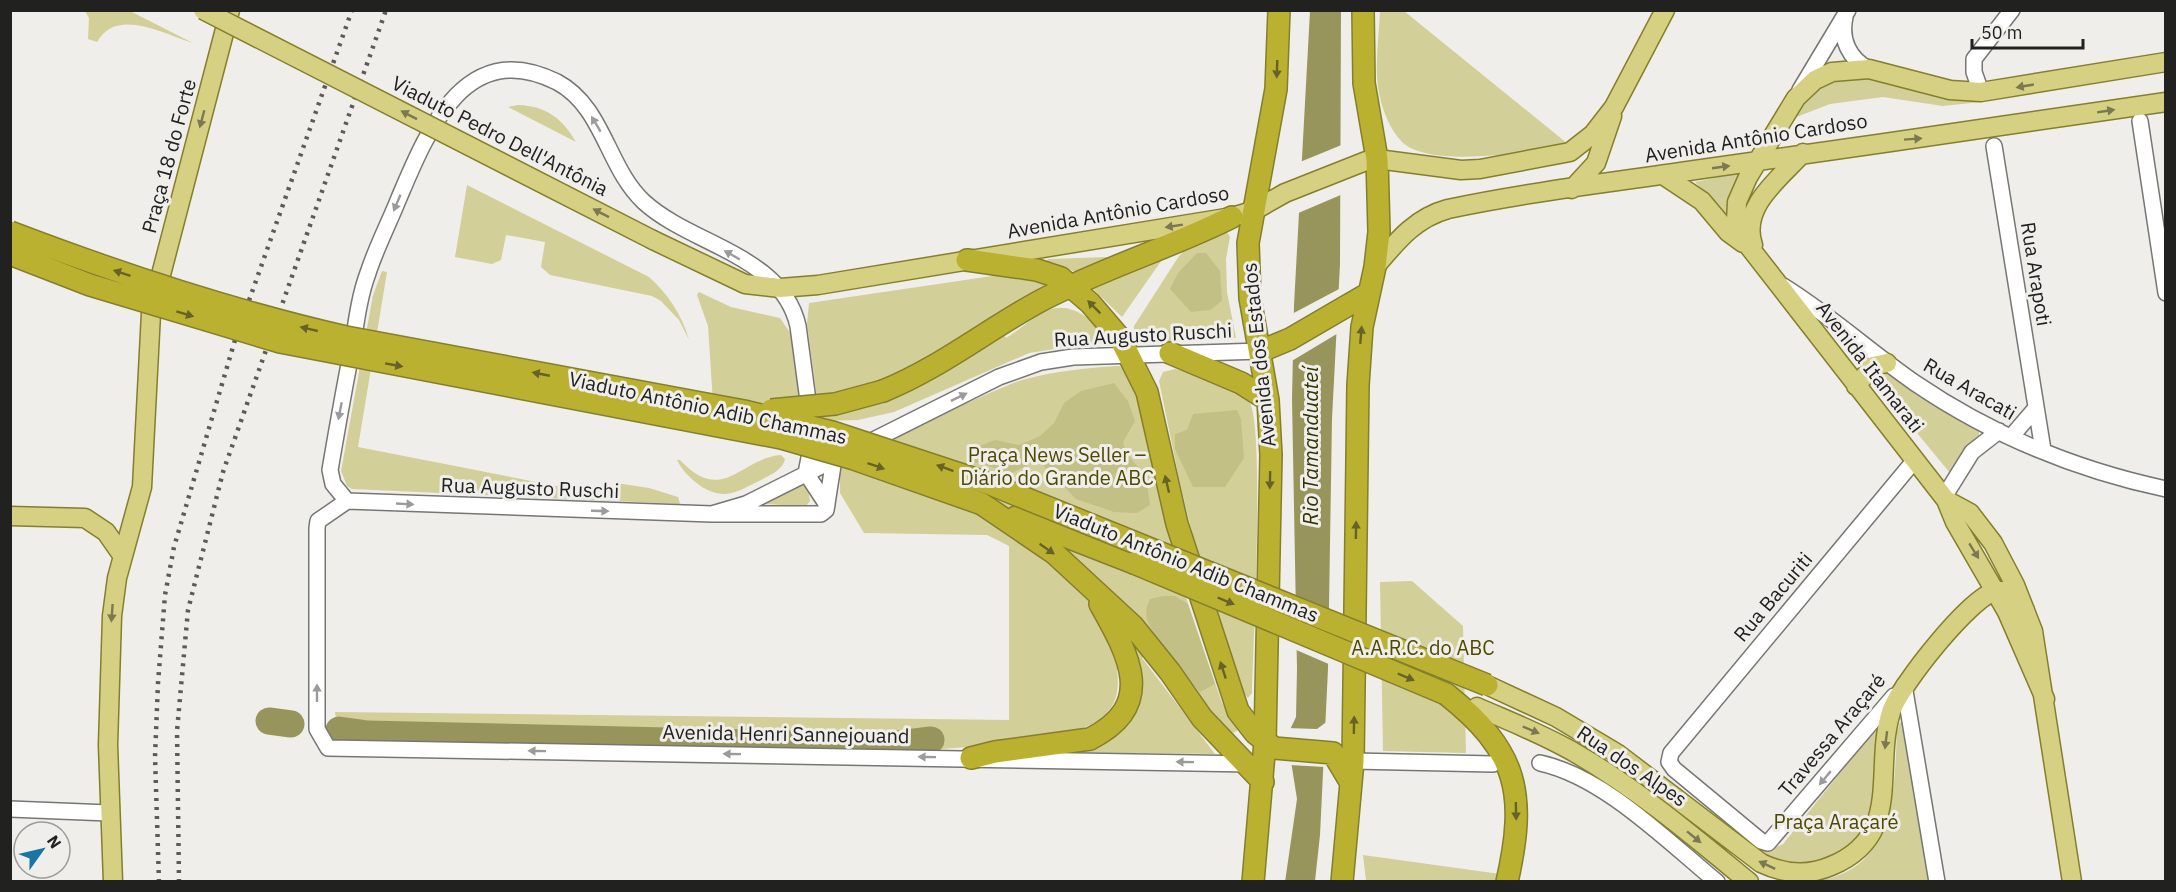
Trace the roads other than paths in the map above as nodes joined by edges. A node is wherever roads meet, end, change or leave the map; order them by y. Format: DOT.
graph roads {
  1 [pos="203,10"];
  2 [pos="230,10"];
  3 [pos="1279,10"];
  4 [pos="1363,10"];
  5 [pos="1665,10"];
  6 [pos="2012,10"];
  7 [pos="1847,13"];
  8 [pos="2166,62"];
  9 [pos="1869,69"];
  10 [pos="1981,92"];
  11 [pos="1796,98"];
  12 [pos="2166,102"];
  13 [pos="1614,107"];
  14 [pos="2140,121"];
  15 [pos="1994,146"];
  16 [pos="1803,153"];
  17 [pos="1377,159"];
  18 [pos="1758,161"];
  19 [pos="1663,175"];
  20 [pos="1572,189"];
  21 [pos="1255,210"];
  22 [pos="1232,217"];
  23 [pos="10,232"];
  24 [pos="10,254"];
  25 [pos="1754,254"];
  26 [pos="967,260"];
  27 [pos="1375,267"];
  28 [pos="1776,282"];
  29 [pos="1072,286"];
  30 [pos="780,288"];
  31 [pos="1369,292"];
  32 [pos="2166,293"];
  33 [pos="1261,351"];
  34 [pos="1170,353"];
  35 [pos="1130,354"];
  36 [pos="1887,363"];
  37 [pos="1856,386"];
  38 [pos="1268,400"];
  39 [pos="2036,408"];
  40 [pos="744,411"];
  41 [pos="906,423"];
  42 [pos="2005,434"];
  43 [pos="813,438"];
  44 [pos="2043,450"];
  45 [pos="834,459"];
  46 [pos="1914,460"];
  47 [pos="806,473"];
  48 [pos="2166,489"];
  49 [pos="1945,498"];
  50 [pos="346,501"];
  51 [pos="982,504"];
  52 [pos="827,505"];
  53 [pos="712,514"];
  54 [pos="10,516"];
  55 [pos="122,555"];
  56 [pos="1090,585"];
  57 [pos="1996,591"];
  58 [pos="2025,610"];
  59 [pos="1487,685"];
  60 [pos="1904,685"];
  61 [pos="1446,694"];
  62 [pos="2045,699"];
  63 [pos="1478,707"];
  64 [pos="1273,745"];
  65 [pos="971,758"];
  66 [pos="1353,761"];
  67 [pos="1669,762"];
  68 [pos="1540,763"];
  69 [pos="1493,764"];
  70 [pos="1257,770"];
  71 [pos="1351,783"];
  72 [pos="10,809"];
  73 [pos="109,813"];
  74 [pos="1347,844"];
  75 [pos="1508,881"];
  76 [pos="113,882"];
  77 [pos="1253,882"];
  78 [pos="1342,882"];
  79 [pos="1357,882"];
  80 [pos="1717,882"];
  81 [pos="1749,882"];
  82 [pos="1937,882"];
  83 [pos="2072,882"];
  30 -- 1 [label="main road, Viaduto Pedro Dell'Antônia, one-way, bridge"];
  2 -- 55 [label="main road, Praça 18 do Forte, one-way"];
  3 -- 21 [label="highway, Avenida dos Estados, one-way"];
  4 -- 17 [label="highway"];
  5 -- 13 [label="main road"];
  6 -- 10 [label="street"];
  7 -- 9 [label="street"];
  7 -- 11 [label="street"];
  8 -- 10 [label="main road, Avenida Antônio Cardoso, one-way"];
  9 -- 10 [label="main road, Avenida Antônio Cardoso"];
  9 -- 11 [label="main road, Avenida Antônio Cardoso"];
  11 -- 18 [label="main road, Avenida Antônio Cardoso"];
  16 -- 12 [label="main road, Avenida Antônio Cardoso, one-way"];
  13 -- 17 [label="main road, Avenida Antônio Cardoso"];
  13 -- 20 [label="main road"];
  14 -- 32 [label="street"];
  15 -- 39 [label="street, Rua Arapoti"];
  16 -- 18 [label="main road, Avenida Antônio Cardoso"];
  16 -- 25 [label="main road, Avenida Itamarati"];
  17 -- 21 [label="main road, Avenida Antônio Cardoso"];
  17 -- 27 [label="highway"];
  19 -- 18 [label="main road, Avenida Antônio Cardoso, one-way"];
  18 -- 25 [label="main road, Avenida Itamarati"];
  19 -- 20 [label="main road, Avenida Antônio Cardoso"];
  19 -- 25 [label="main road"];
  20 -- 27 [label="main road, Avenida Antônio Cardoso"];
  21 -- 22 [label="main road, Avenida Antônio Cardoso"];
  21 -- 33 [label="highway, Avenida dos Estados"];
  22 -- 26 [label="main road, Avenida Antônio Cardoso, one-way"];
  22 -- 29 [label="highway"];
  40 -- 23 [label="highway, Viaduto Antônio Adib Chammas, one-way, bridge"];
  24 -- 51 [label="highway, Viaduto Antônio Adib Chammas, one-way, bridge"];
  25 -- 28 [label="main road, Avenida Itamarati"];
  26 -- 29 [label="highway"];
  26 -- 30 [label="main road, Avenida Antônio Cardoso"];
  27 -- 31 [label="highway"];
  28 -- 36 [label="street, Rua Aracati"];
  28 -- 37 [label="main road, Avenida Itamarati"];
  35 -- 29 [label="highway, one-way"];
  29 -- 40 [label="highway, bridge"];
  30 -- 43 [label="street"];
  30 -- 50 [label="street, one-way"];
  31 -- 33 [label="highway"];
  66 -- 31 [label="highway, one-way"];
  33 -- 34 [label="street, Rua Augusto Ruschi"];
  33 -- 38 [label="highway, Avenida dos Estados"];
  34 -- 35 [label="street, Rua Augusto Ruschi"];
  34 -- 38 [label="highway"];
  41 -- 35 [label="street, Rua Augusto Ruschi, one-way"];
  64 -- 35 [label="highway, one-way"];
  36 -- 37 [label="main road"];
  36 -- 42 [label="street, Rua Aracati"];
  37 -- 46 [label="main road, Avenida Itamarati"];
  38 -- 64 [label="highway, Avenida dos Estados, one-way"];
  39 -- 42 [label="street"];
  39 -- 44 [label="street, Rua Arapoti"];
  59 -- 40 [label="highway, Viaduto Antônio Adib Chammas, one-way, bridge"];
  41 -- 43 [label="street"];
  41 -- 45 [label="street, Rua Augusto Ruschi"];
  42 -- 44 [label="street, Rua Aracati"];
  42 -- 49 [label="street"];
  43 -- 47 [label="street"];
  44 -- 48 [label="street, Rua Aracati"];
  45 -- 47 [label="street, Rua Augusto Ruschi"];
  45 -- 52 [label="street"];
  46 -- 49 [label="main road, Avenida Itamarati"];
  46 -- 67 [label="street, Rua Bacuriti"];
  47 -- 52 [label="street"];
  47 -- 53 [label="street, Rua Augusto Ruschi"];
  49 -- 57 [label="main road, Avenida Itamarati, one-way"];
  49 -- 58 [label="main road, Avenida Itamarati"];
  50 -- 53 [label="street, Rua Augusto Ruschi, one-way"];
  65 -- 50 [label="street, Avenida Henri Sannejouand, one-way"];
  51 -- 56 [label="highway, one-way"];
  51 -- 61 [label="highway, Viaduto Antônio Adib Chammas, one-way, bridge"];
  52 -- 53 [label="street, Rua Augusto Ruschi"];
  54 -- 55 [label="main road"];
  55 -- 73 [label="main road, Praça 18 do Forte, one-way"];
  56 -- 65 [label="highway"];
  56 -- 70 [label="highway"];
  57 -- 58 [label="main road"];
  57 -- 60 [label="main road, Travessa Araçaré"];
  57 -- 62 [label="main road, Avenida Itamarati"];
  58 -- 62 [label="main road, Avenida Itamarati"];
  60 -- 59 [label="main road, one-way"];
  60 -- 67 [label="street, Travessa Araçaré, one-way"];
  60 -- 82 [label="street"];
  61 -- 63 [label="highway, Viaduto Antônio Adib Chammas"];
  61 -- 75 [label="highway, one-way"];
  62 -- 83 [label="main road, Avenida Itamarati"];
  63 -- 81 [label="main road, Rua dos Alpes, one-way"];
  64 -- 70 [label="highway, Avenida dos Estados"];
  64 -- 71 [label="highway"];
  70 -- 65 [label="street, Avenida Henri Sannejouand, one-way"];
  66 -- 69 [label="street"];
  66 -- 71 [label="highway"];
  68 -- 80 [label="street, Rua dos Alpes"];
  70 -- 77 [label="highway, Avenida dos Estados"];
  71 -- 74 [label="highway"];
  72 -- 73 [label="street"];
  73 -- 76 [label="main road, Praça 18 do Forte"];
  74 -- 78 [label="highway"];
  74 -- 79 [label="highway"];
}
